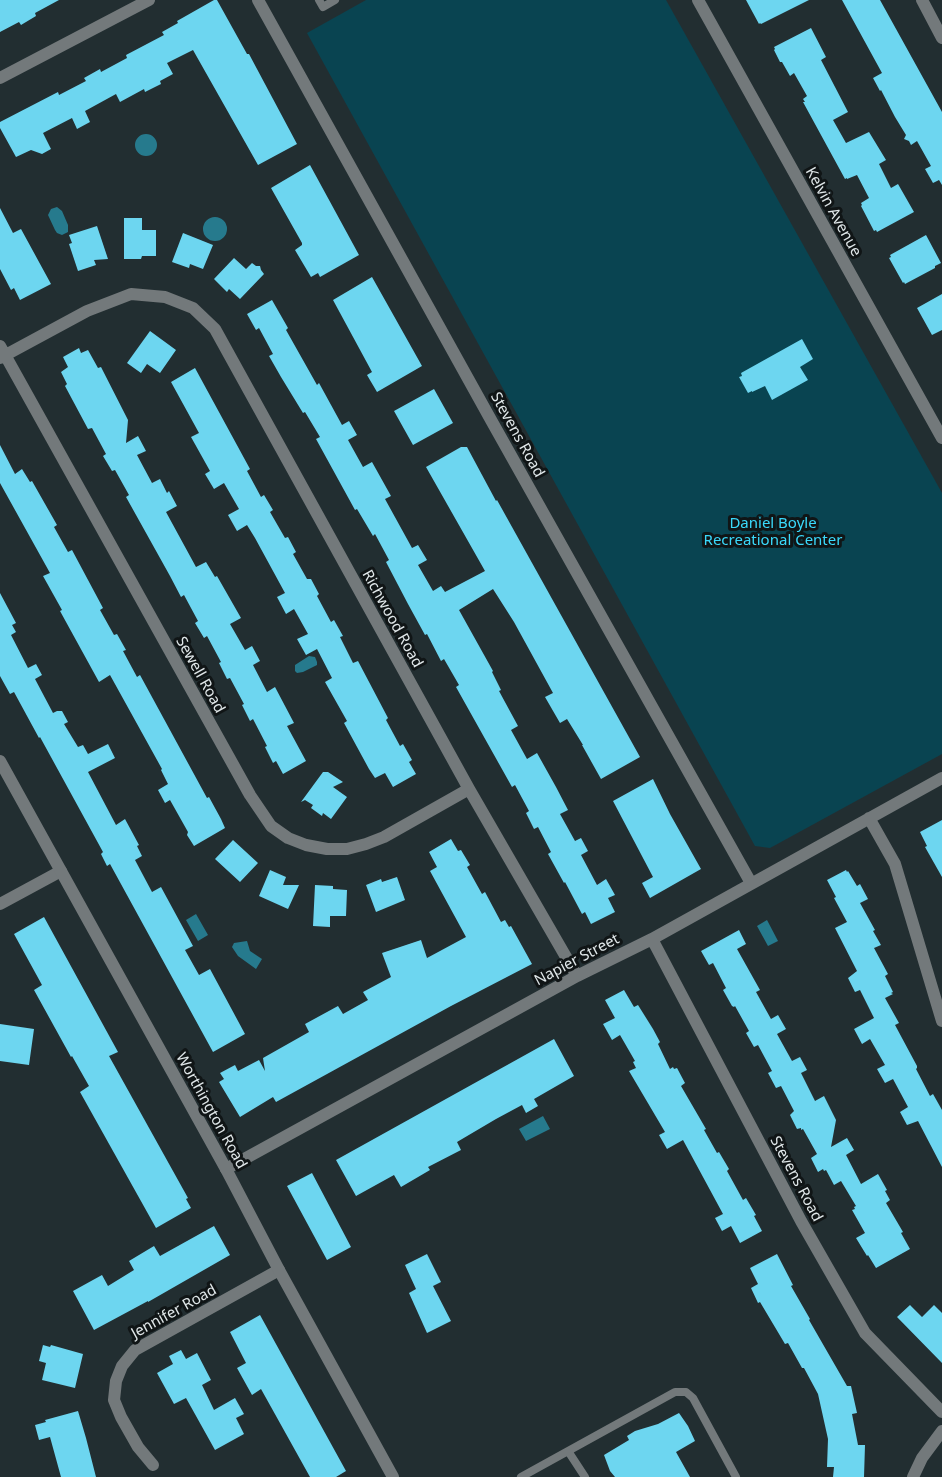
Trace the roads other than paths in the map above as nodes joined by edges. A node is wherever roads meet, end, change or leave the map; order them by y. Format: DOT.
graph roads {
  1 [pos="149,0"];
  2 [pos="258,0"];
  3 [pos="319,0"];
  4 [pos="335,0"];
  5 [pos="698,0"];
  6 [pos="922,0"];
  7 [pos="942,38"];
  8 [pos="0,78"];
  9 [pos="2,353"];
  10 [pos="942,438"];
  11 [pos="0,761"];
  12 [pos="942,778"];
  13 [pos="469,789"];
  14 [pos="869,818"];
  15 [pos="61,871"];
  16 [pos="751,883"];
  17 [pos="0,904"];
  18 [pos="652,939"];
  19 [pos="577,976"];
  20 [pos="942,1021"];
  21 [pos="226,1169"];
  22 [pos="279,1270"];
  23 [pos="942,1412"];
  24 [pos="942,1431"];
  25 [pos="568,1451"];
  26 [pos="153,1465"];
  27 [pos="393,1477"];
  28 [pos="521,1477"];
  29 [pos="585,1477"];
  30 [pos="736,1477"];
  31 [pos="913,1477"];
  1 -- 8 [label="street"];
  2 -- 16 [label="street, Stevens Road"];
  3 -- 4 [label="lane"];
  5 -- 10 [label="street, Kelvin Avenue"];
  6 -- 7 [label="street"];
  9 -- 13 [label="street, Richwood Road"];
  9 -- 13 [label="street, Sewell Road"];
  11 -- 15 [label="street, Worthington Road"];
  12 -- 14 [label="street, Napier Street"];
  13 -- 19 [label="street, Richwood Road"];
  14 -- 16 [label="street, Napier Street"];
  14 -- 20 [label="street"];
  15 -- 17 [label="street"];
  15 -- 21 [label="street, Worthington Road"];
  16 -- 18 [label="street, Napier Street"];
  18 -- 19 [label="street, Napier Street"];
  18 -- 23 [label="street, Stevens Road"];
  19 -- 21 [label="street, Napier Street"];
  21 -- 22 [label="street, Worthington Road"];
  22 -- 26 [label="street, Jennifer Road"];
  22 -- 27 [label="street, Worthington Road"];
  24 -- 31 [label="street"];
  25 -- 28 [label="lane"];
  25 -- 29 [label="lane"];
  25 -- 30 [label="lane"];
}
